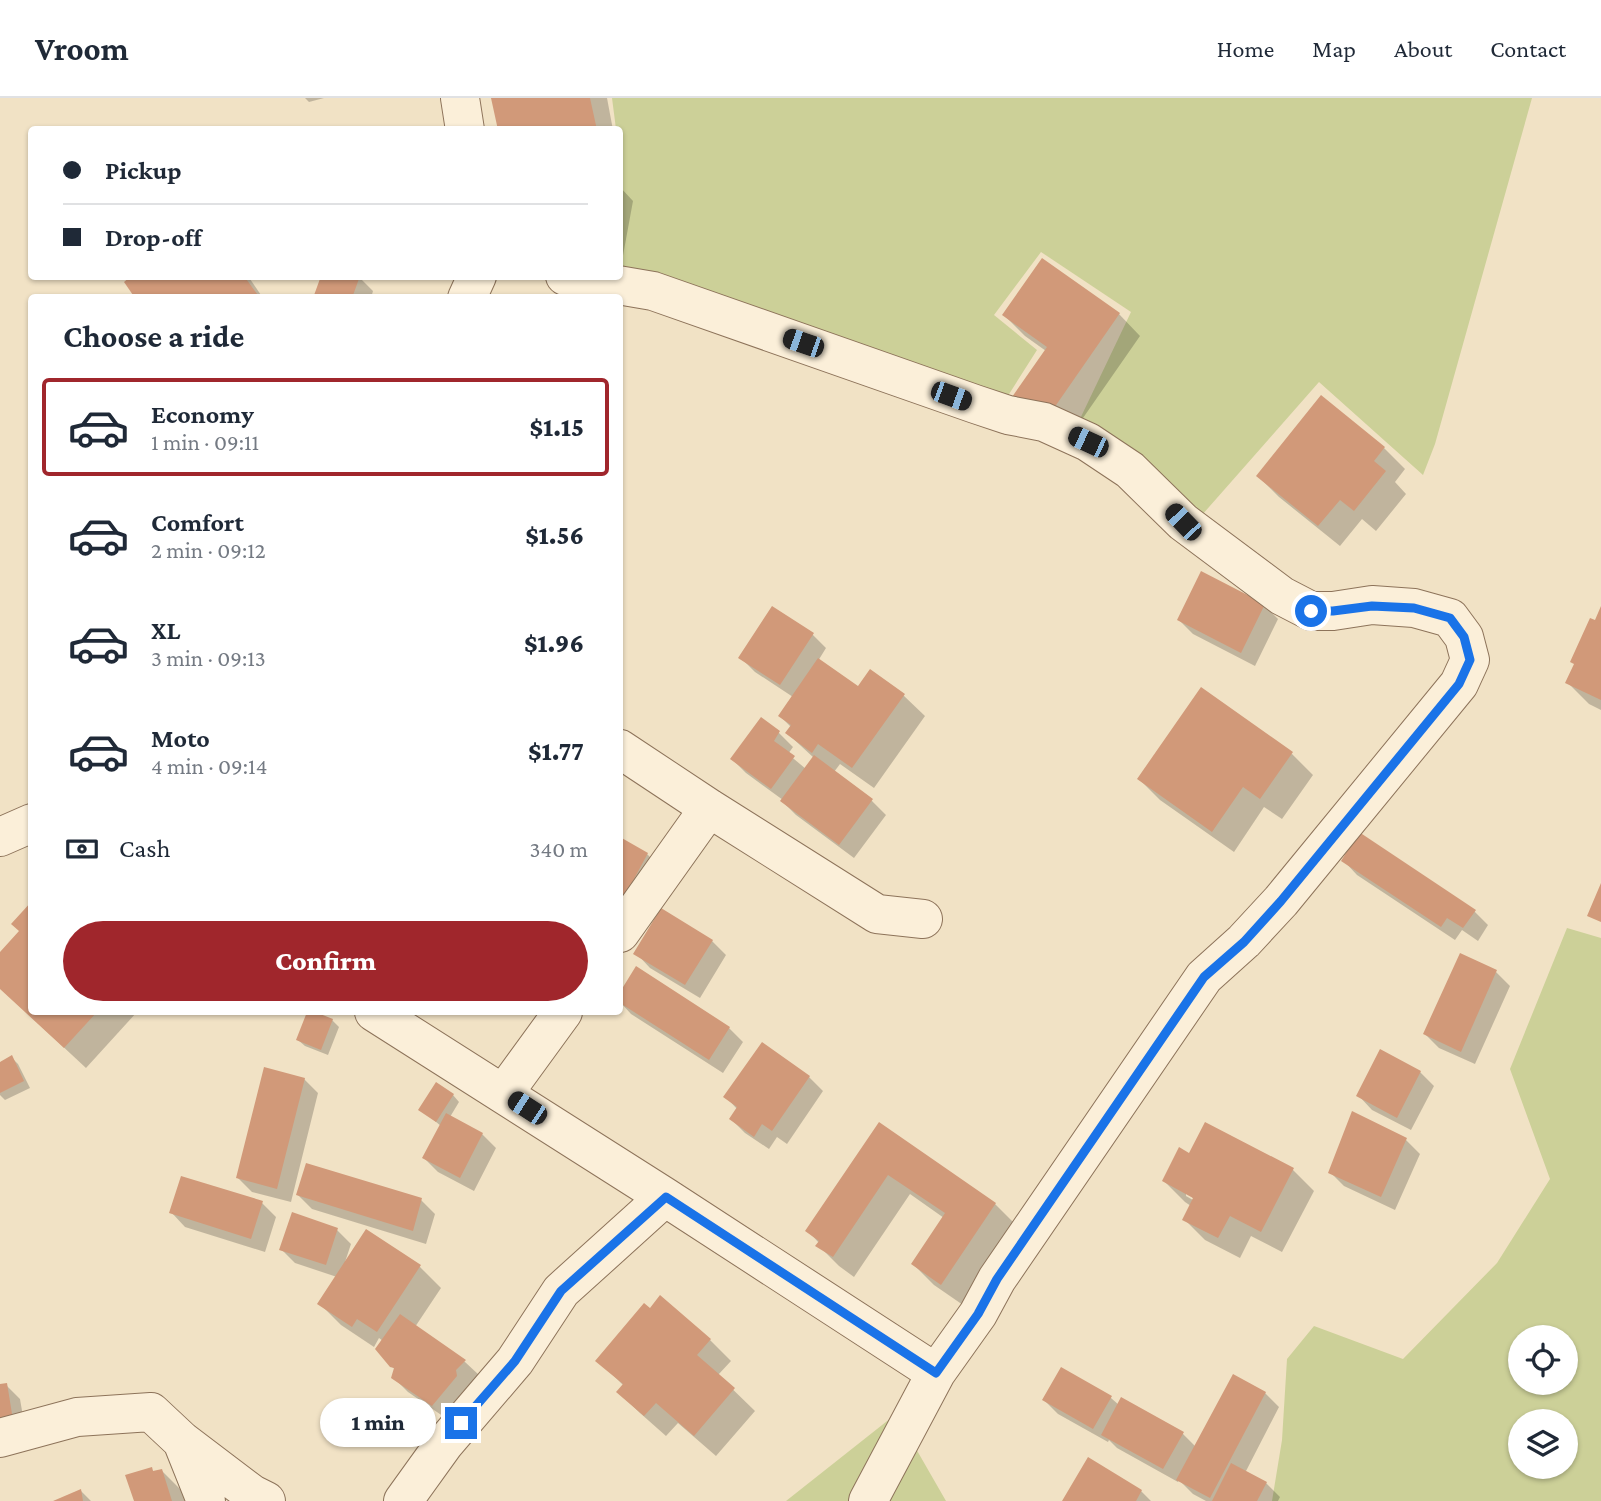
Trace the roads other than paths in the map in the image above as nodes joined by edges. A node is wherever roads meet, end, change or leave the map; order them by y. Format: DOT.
graph roads {
  1 [pos="460,98"];
  2 [pos="464,126"];
  3 [pos="588,280"];
  4 [pos="623,751"];
  5 [pos="709,808"];
  6 [pos="28,826"];
  7 [pos="0,837"];
  8 [pos="923,919"];
  9 [pos="623,929"];
  10 [pos="379,1015"];
  11 [pos="561,1015"];
  12 [pos="504,1093"];
  13 [pos="666,1197"];
  14 [pos="936,1373"];
  15 [pos="0,1438"];
  16 [pos="182,1441"];
  17 [pos="206,1501"];
  18 [pos="266,1501"];
  19 [pos="403,1501"];
  20 [pos="868,1501"];
  1 -- 2 [label="street"];
  3 -- 14 [label="street"];
  4 -- 5 [label="street"];
  5 -- 8 [label="street"];
  5 -- 9 [label="street"];
  6 -- 7 [label="street"];
  10 -- 12 [label="street"];
  11 -- 12 [label="street"];
  12 -- 13 [label="street"];
  13 -- 14 [label="street"];
  13 -- 19 [label="street"];
  14 -- 20 [label="street"];
  15 -- 16 [label="street"];
  16 -- 17 [label="street"];
  16 -- 18 [label="street"];
}
